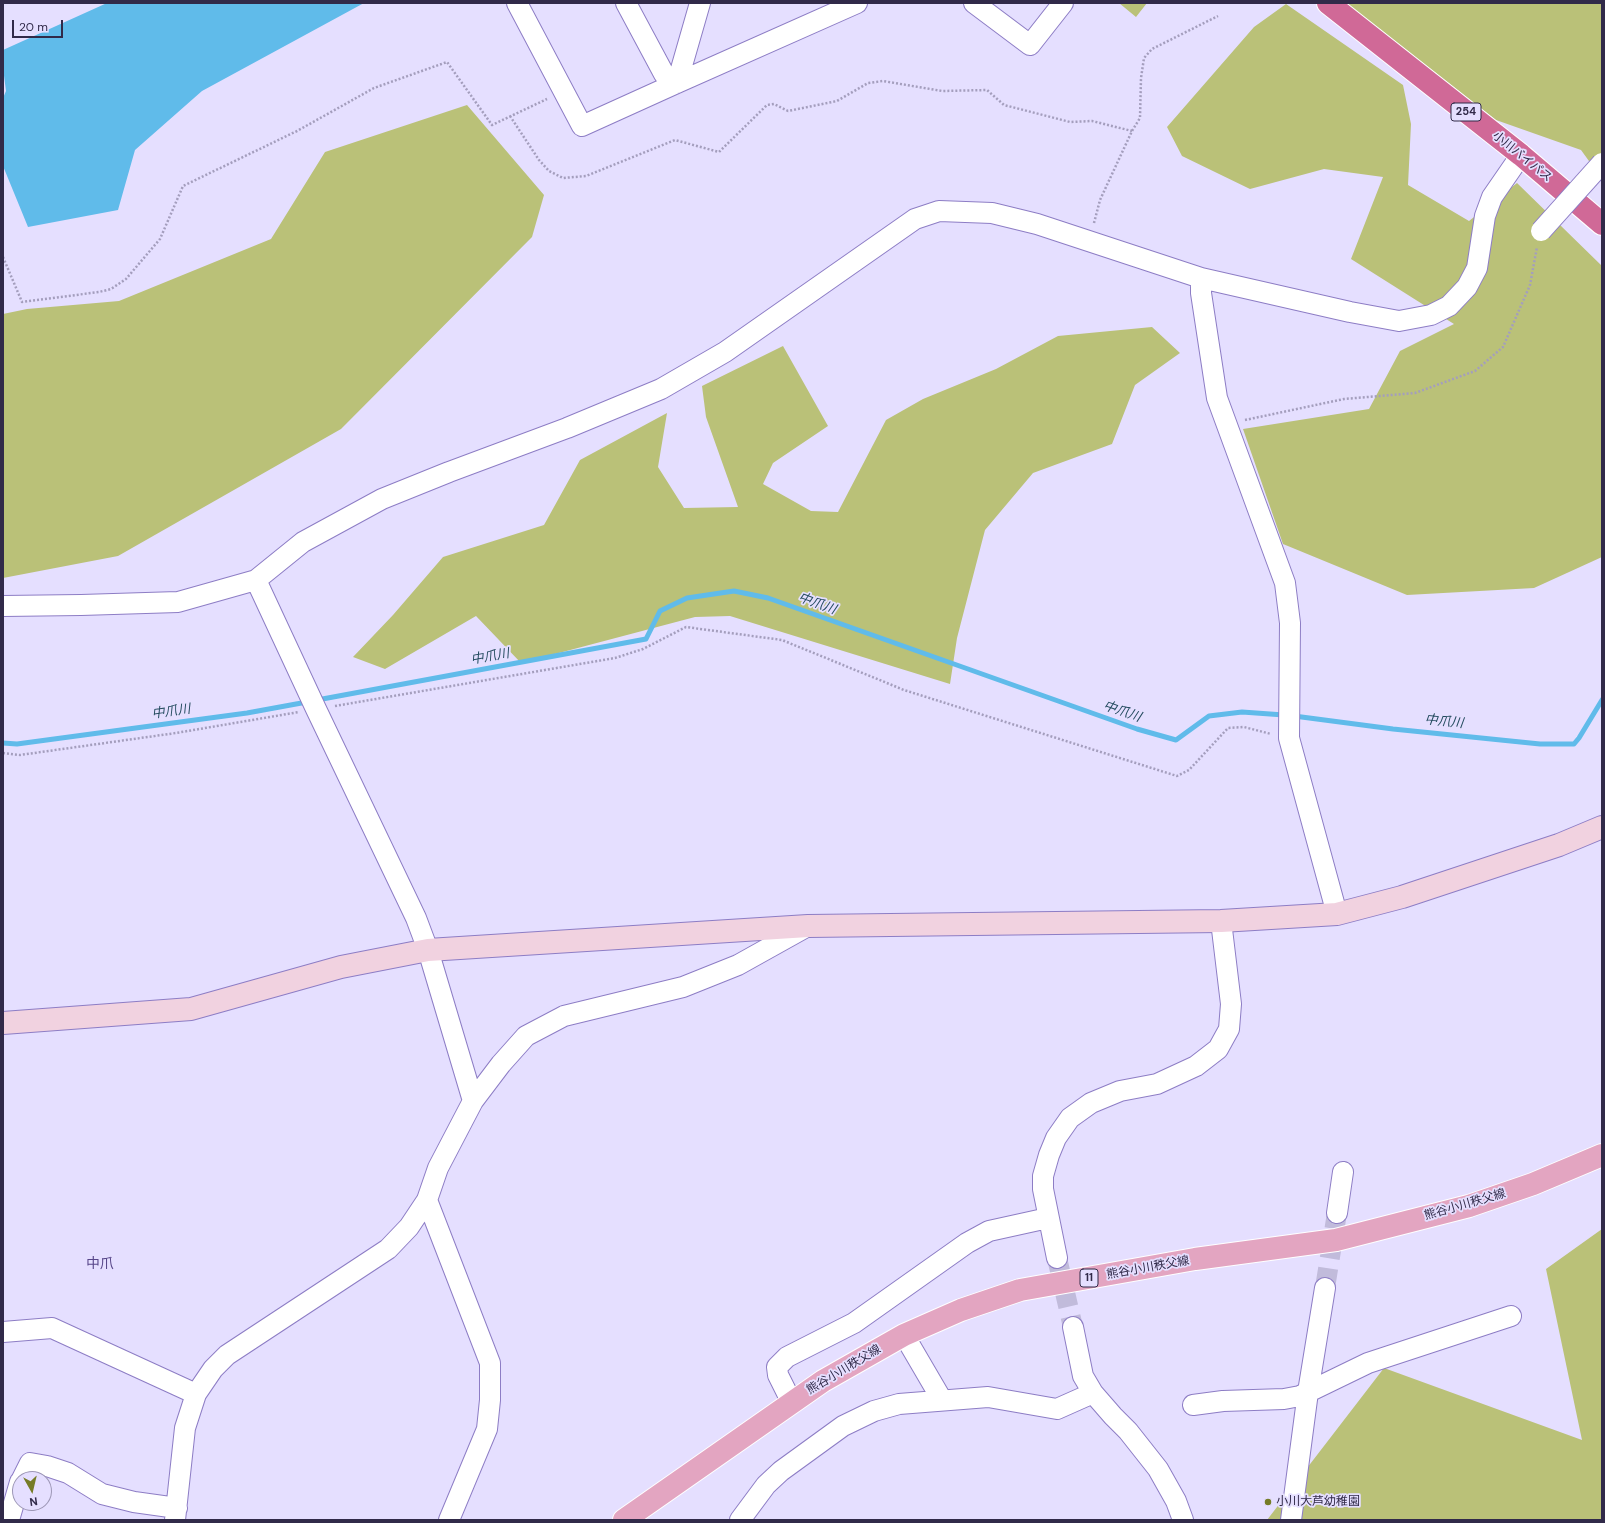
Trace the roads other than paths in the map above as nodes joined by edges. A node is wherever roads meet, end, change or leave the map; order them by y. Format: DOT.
graph roads {
  1 [pos="517,3"];
  2 [pos="626,3"];
  3 [pos="700,3"];
  4 [pos="857,3"];
  5 [pos="974,3"];
  6 [pos="1063,3"];
  7 [pos="1328,3"];
  8 [pos="831,8"];
  9 [pos="677,83"];
  10 [pos="1521,155"];
  11 [pos="1602,163"];
  12 [pos="1602,224"];
  13 [pos="1541,231"];
  14 [pos="1200,278"];
  15 [pos="256,580"];
  16 [pos="3,606"];
  17 [pos="1602,827"];
  18 [pos="1337,914"];
  19 [pos="1221,921"];
  20 [pos="808,926"];
  21 [pos="428,950"];
  22 [pos="3,1023"];
  23 [pos="473,1101"];
  24 [pos="1602,1155"];
  25 [pos="1343,1172"];
  26 [pos="427,1200"];
  27 [pos="1337,1213"];
  28 [pos="1048,1218"];
  29 [pos="1057,1258"];
  30 [pos="1325,1288"];
  31 [pos="1511,1316"];
  32 [pos="1073,1327"];
  33 [pos="3,1332"];
  34 [pos="904,1335"];
  35 [pos="1308,1392"];
  36 [pos="1093,1393"];
  37 [pos="196,1394"];
  38 [pos="942,1400"];
  39 [pos="792,1403"];
  40 [pos="1193,1405"];
  41 [pos="26,1471"];
  42 [pos="12,1510"];
  43 [pos="176,1514"];
  44 [pos="9,1520"];
  45 [pos="449,1520"];
  46 [pos="624,1520"];
  47 [pos="740,1520"];
  48 [pos="1183,1520"];
  49 [pos="1291,1520"];
  1 -- 9 [label="street"];
  2 -- 9 [label="street"];
  3 -- 9 [label="street"];
  4 -- 8 [label="street"];
  5 -- 6 [label="street"];
  7 -- 10 [label="highway, 小川バイパス / 254"];
  8 -- 9 [label="street"];
  10 -- 12 [label="highway, 小川バイパス / 254"];
  10 -- 14 [label="street"];
  11 -- 13 [label="street, bridge"];
  14 -- 15 [label="street"];
  14 -- 18 [label="street"];
  15 -- 16 [label="street"];
  15 -- 21 [label="street"];
  17 -- 18 [label="street"];
  18 -- 19 [label="street"];
  19 -- 20 [label="street"];
  19 -- 28 [label="street"];
  20 -- 21 [label="street"];
  20 -- 23 [label="street"];
  21 -- 22 [label="street"];
  21 -- 23 [label="street"];
  23 -- 26 [label="street"];
  24 -- 34 [label="main road, 熊谷小川秩父線 / 11"];
  25 -- 27 [label="street"];
  26 -- 37 [label="street"];
  26 -- 45 [label="street"];
  28 -- 29 [label="street"];
  28 -- 39 [label="street"];
  30 -- 35 [label="street"];
  31 -- 35 [label="street"];
  32 -- 36 [label="street"];
  33 -- 37 [label="street"];
  34 -- 38 [label="street"];
  34 -- 39 [label="main road, 熊谷小川秩父線 / 11"];
  35 -- 40 [label="street"];
  35 -- 49 [label="street"];
  36 -- 38 [label="street"];
  36 -- 48 [label="street"];
  37 -- 43 [label="street"];
  38 -- 47 [label="street"];
  39 -- 46 [label="main road, 熊谷小川秩父線 / 11"];
  41 -- 43 [label="street"];
  42 -- 44 [label="street"];
}
